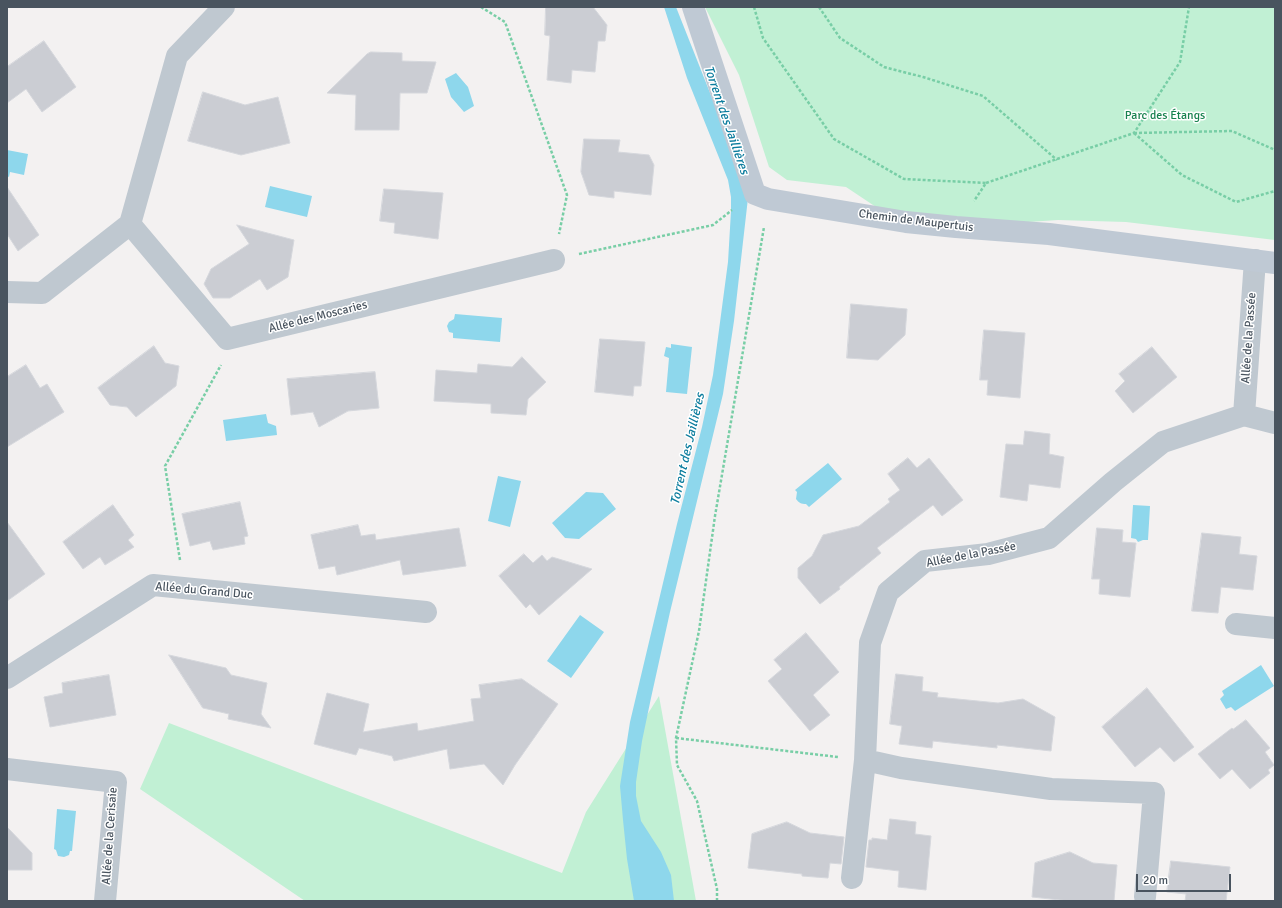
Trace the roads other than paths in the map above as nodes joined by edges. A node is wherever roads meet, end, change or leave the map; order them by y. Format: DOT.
graph roads {
  1 [pos="224,7"];
  2 [pos="693,7"];
  3 [pos="130,224"];
  4 [pos="554,260"];
  5 [pos="1265,262"];
  6 [pos="7,292"];
  7 [pos="1244,415"];
  8 [pos="1275,423"];
  9 [pos="426,612"];
  10 [pos="1236,624"];
  11 [pos="1275,628"];
  12 [pos="7,678"];
  13 [pos="865,760"];
  14 [pos="7,769"];
  15 [pos="852,878"];
  16 [pos="1145,897"];
  17 [pos="105,901"];
  1 -- 3 [label="street"];
  2 -- 5 [label="street, Chemin de Maupertuis"];
  3 -- 4 [label="street, Allée des Moscaries"];
  3 -- 6 [label="street"];
  5 -- 7 [label="street, Allée de la Passée"];
  7 -- 8 [label="street"];
  7 -- 13 [label="street, Allée de la Passée"];
  9 -- 12 [label="street, Allée du Grand Duc"];
  10 -- 11 [label="street"];
  13 -- 15 [label="street, Allée de la Passée"];
  13 -- 16 [label="street"];
  14 -- 17 [label="street, Allée de la Cerisaie"];
}
